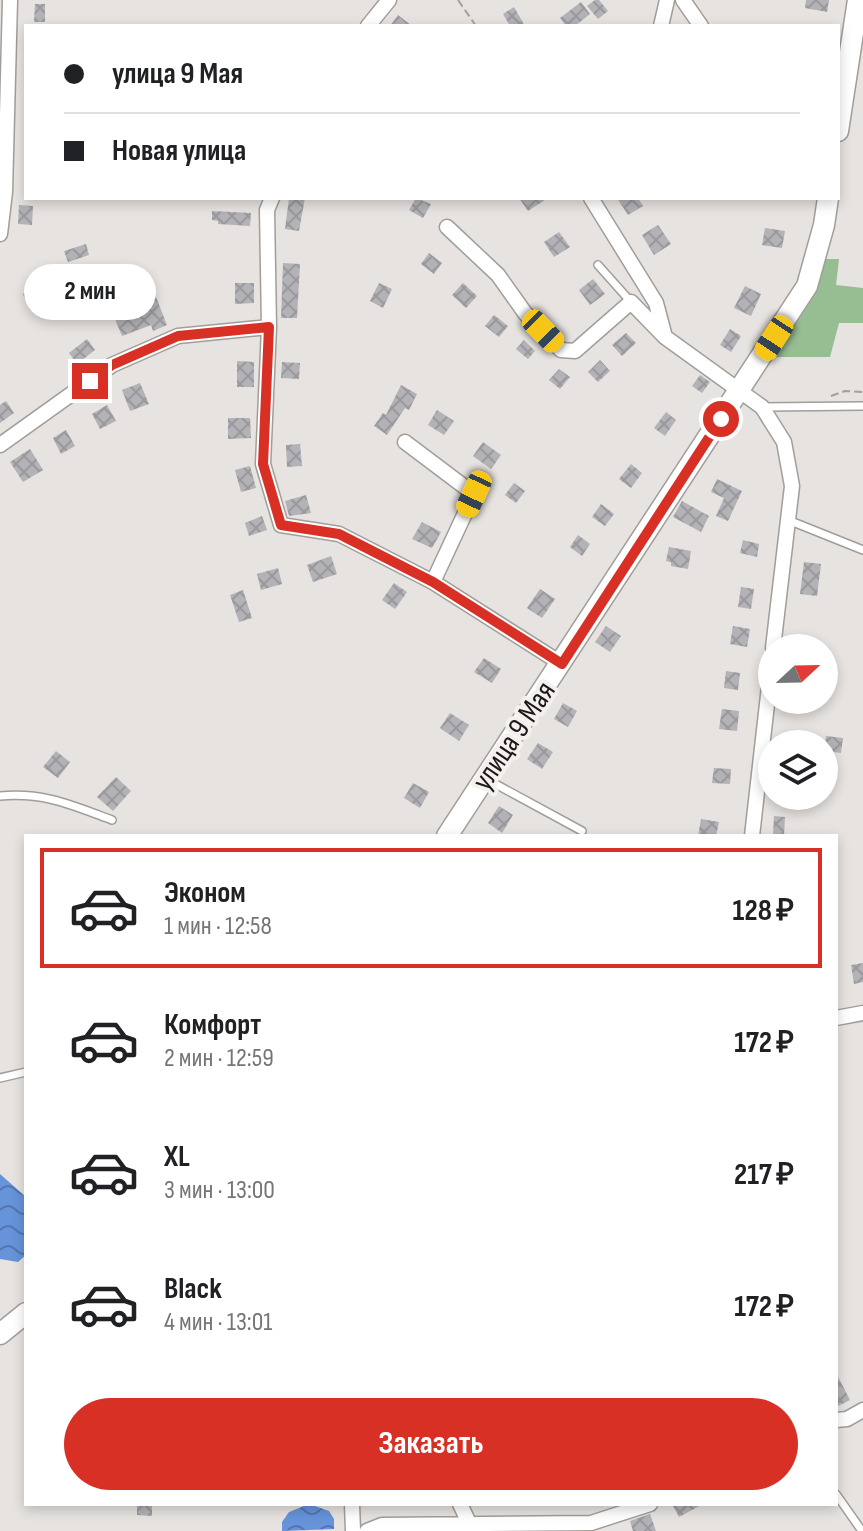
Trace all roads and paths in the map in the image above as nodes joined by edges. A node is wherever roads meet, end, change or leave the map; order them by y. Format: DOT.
graph roads {
  1 [pos="10,0"];
  2 [pos="389,0"];
  3 [pos="458,0"];
  4 [pos="667,0"];
  5 [pos="683,0"];
  6 [pos="858,0"];
  7 [pos="370,24"];
  8 [pos="475,24"];
  9 [pos="661,24"];
  10 [pos="700,24"];
  11 [pos="840,118"];
  12 [pos="271,200"];
  13 [pos="592,200"];
  14 [pos="828,200"];
  15 [pos="447,227"];
  16 [pos="0,234"];
  17 [pos="598,265"];
  18 [pos="631,302"];
  19 [pos="269,327"];
  20 [pos="665,337"];
  21 [pos="739,392"];
  22 [pos="863,392"];
  23 [pos="863,406"];
  24 [pos="762,407"];
  25 [pos="825,407"];
  26 [pos="405,442"];
  27 [pos="0,445"];
  28 [pos="788,520"];
  29 [pos="863,550"];
  30 [pos="433,582"];
  31 [pos="775,634"];
  32 [pos="562,664"];
  33 [pos="766,714"];
  34 [pos="486,779"];
  35 [pos="0,796"];
  36 [pos="112,820"];
  37 [pos="582,831"];
  38 [pos="448,834"];
  39 [pos="752,834"];
  40 [pos="863,1013"];
  41 [pos="838,1018"];
  42 [pos="24,1072"];
  43 [pos="0,1078"];
  44 [pos="24,1315"];
  45 [pos="0,1334"];
  46 [pos="863,1410"];
  47 [pos="838,1420"];
  48 [pos="838,1497"];
  49 [pos="352,1506"];
  50 [pos="461,1506"];
  51 [pos="594,1506"];
  52 [pos="645,1506"];
  53 [pos="470,1525"];
  54 [pos="591,1527"];
  55 [pos="353,1531"];
  56 [pos="367,1531"];
  57 [pos="862,1531"];
  1 -- 16 [label="street"];
  2 -- 7 [label="street"];
  3 -- 8 [label="path"];
  4 -- 9 [label="street"];
  5 -- 10 [label="street"];
  6 -- 11 [label="main road"];
  12 -- 19 [label="street"];
  13 -- 20 [label="street"];
  14 -- 21 [label="main road, улица 9 Мая"];
  15 -- 18 [label="street"];
  17 -- 18 [label="lane"];
  18 -- 20 [label="street"];
  19 -- 27 [label="street"];
  19 -- 30 [label="street"];
  20 -- 21 [label="street"];
  21 -- 24 [label="street"];
  21 -- 32 [label="main road, улица 9 Мая"];
  22 -- 25 [label="path"];
  23 -- 25 [label="lane"];
  24 -- 25 [label="lane"];
  24 -- 28 [label="street"];
  26 -- 30 [label="street"];
  28 -- 29 [label="lane"];
  28 -- 31 [label="street"];
  30 -- 32 [label="street"];
  32 -- 34 [label="main road, улица 9 Мая"];
  33 -- 39 [label="street"];
  34 -- 37 [label="lane"];
  34 -- 38 [label="main road, улица 9 Мая"];
  35 -- 36 [label="lane"];
  40 -- 41 [label="street"];
  42 -- 43 [label="lane"];
  44 -- 45 [label="main road"];
  46 -- 47 [label="street"];
  48 -- 57 [label="lane"];
  49 -- 55 [label="street"];
  50 -- 53 [label="street"];
  51 -- 54 [label="street"];
  52 -- 54 [label="street"];
  53 -- 54 [label="street"];
  53 -- 56 [label="street"];
}
